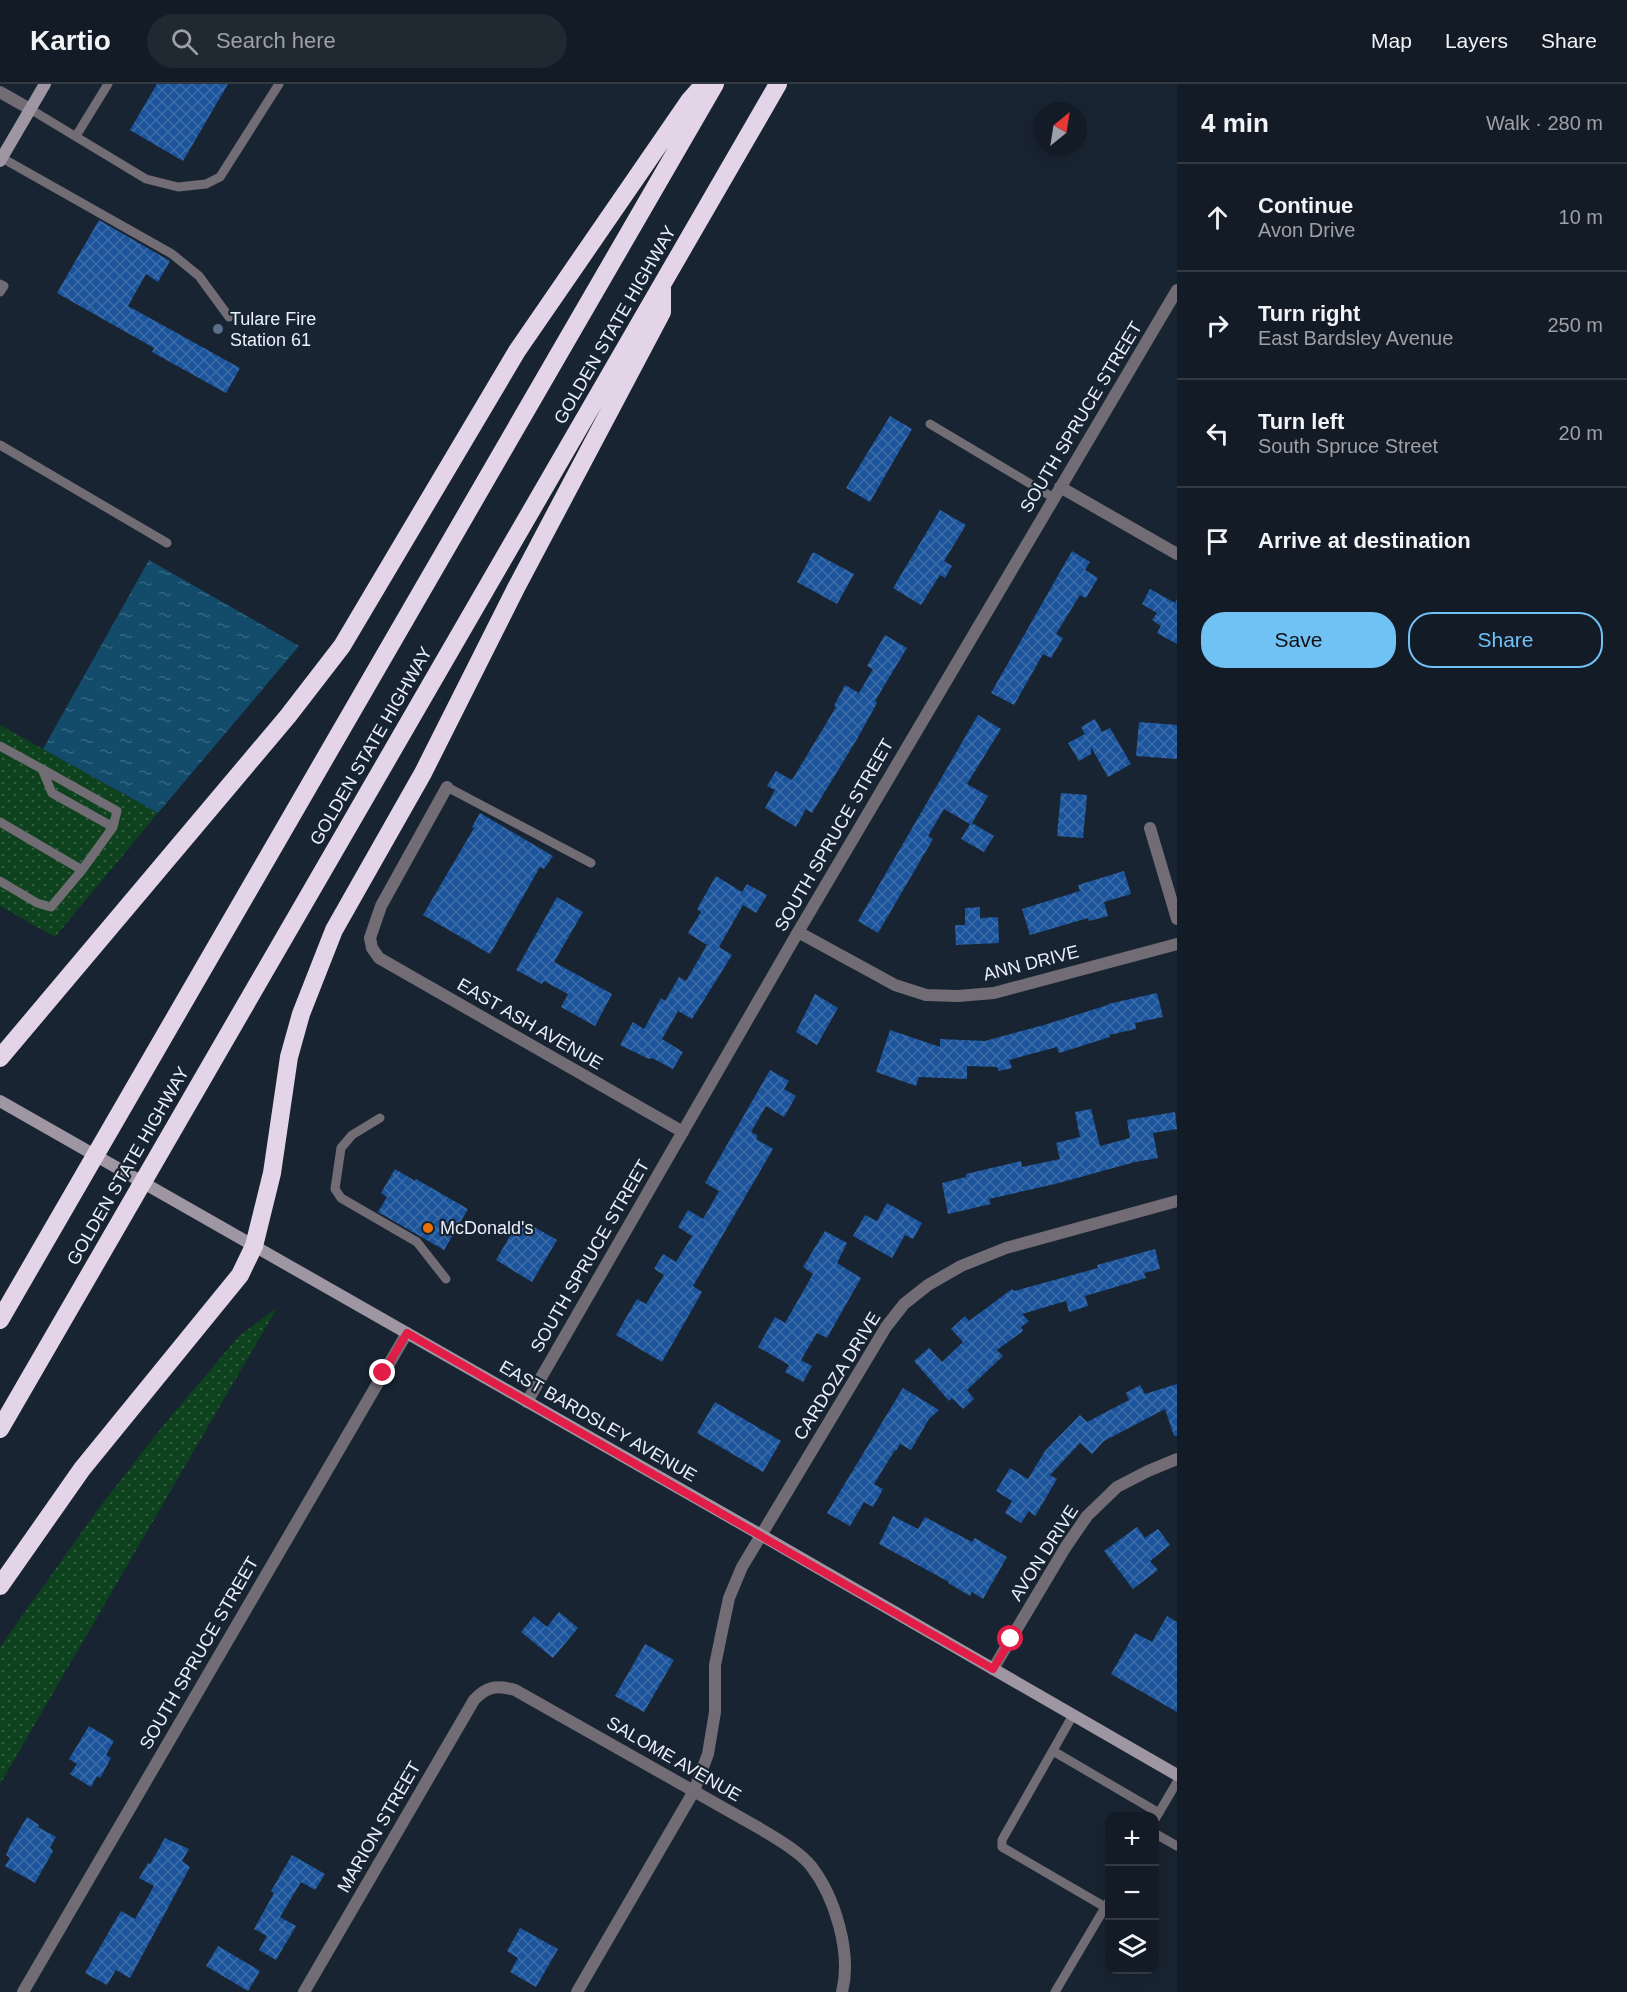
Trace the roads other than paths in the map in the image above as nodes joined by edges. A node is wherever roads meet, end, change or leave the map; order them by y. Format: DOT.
graph roads {
  1 [pos="45,84"];
  2 [pos="108,84"];
  3 [pos="279,84"];
  4 [pos="704,84"];
  5 [pos="716,84"];
  6 [pos="778,84"];
  7 [pos="0,92"];
  8 [pos="30,109"];
  9 [pos="76,136"];
  10 [pos="1,159"];
  11 [pos="0,284"];
  12 [pos="662,285"];
  13 [pos="1177,290"];
  14 [pos="0,292"];
  15 [pos="1172,310"];
  16 [pos="229,316"];
  17 [pos="930,424"];
  18 [pos="0,445"];
  19 [pos="1057,493"];
  20 [pos="167,543"];
  21 [pos="1177,554"];
  22 [pos="0,746"];
  23 [pos="42,769"];
  24 [pos="447,787"];
  25 [pos="0,822"];
  26 [pos="113,827"];
  27 [pos="1150,828"];
  28 [pos="591,863"];
  29 [pos="82,870"];
  30 [pos="0,881"];
  31 [pos="1177,919"];
  32 [pos="798,932"];
  33 [pos="1177,944"];
  34 [pos="0,1058"];
  35 [pos="0,1101"];
  36 [pos="380,1118"];
  37 [pos="683,1132"];
  38 [pos="1177,1201"];
  39 [pos="254,1246"];
  40 [pos="446,1279"];
  41 [pos="0,1320"];
  42 [pos="407,1333"];
  43 [pos="527,1402"];
  44 [pos="0,1429"];
  45 [pos="1177,1459"];
  46 [pos="761,1535"];
  47 [pos="0,1586"];
  48 [pos="993,1669"];
  49 [pos="492,1686"];
  50 [pos="1073,1715"];
  51 [pos="1053,1751"];
  52 [pos="1177,1775"];
  53 [pos="1177,1782"];
  54 [pos="694,1791"];
  55 [pos="1149,1812"];
  56 [pos="1159,1814"];
  57 [pos="1159,1835"];
  58 [pos="1177,1846"];
  59 [pos="1105,1902"];
  60 [pos="1105,1906"];
  61 [pos="23,1992"];
  62 [pos="304,1992"];
  63 [pos="578,1992"];
  64 [pos="842,1992"];
  65 [pos="1055,1992"];
  1 -- 8 [label="main road"];
  2 -- 9 [label="lane"];
  3 -- 9 [label="lane"];
  4 -- 34 [label="highway"];
  5 -- 41 [label="highway, GOLDEN STATE HIGHWAY"];
  6 -- 12 [label="highway, GOLDEN STATE HIGHWAY"];
  7 -- 8 [label="street"];
  8 -- 9 [label="lane"];
  8 -- 10 [label="main road"];
  10 -- 16 [label="lane"];
  11 -- 14 [label="lane"];
  12 -- 39 [label="highway"];
  12 -- 44 [label="highway, GOLDEN STATE HIGHWAY"];
  13 -- 15 [label="street, SOUTH SPRUCE STREET"];
  15 -- 19 [label="street, SOUTH SPRUCE STREET"];
  17 -- 19 [label="lane"];
  18 -- 20 [label="lane"];
  19 -- 21 [label="street"];
  19 -- 32 [label="street, SOUTH SPRUCE STREET"];
  22 -- 23 [label="lane"];
  23 -- 26 [label="lane"];
  23 -- 26 [label="lane"];
  24 -- 28 [label="lane"];
  24 -- 37 [label="street, EAST ASH AVENUE"];
  25 -- 29 [label="lane"];
  26 -- 29 [label="lane"];
  27 -- 31 [label="street"];
  29 -- 30 [label="lane"];
  32 -- 33 [label="street, ANN DRIVE"];
  32 -- 37 [label="street, SOUTH SPRUCE STREET"];
  35 -- 39 [label="main road, EAST BARDSLEY AVENUE"];
  36 -- 40 [label="lane"];
  37 -- 43 [label="street, SOUTH SPRUCE STREET"];
  38 -- 46 [label="street, CARDOZA DRIVE"];
  39 -- 42 [label="main road, EAST BARDSLEY AVENUE"];
  39 -- 47 [label="highway"];
  42 -- 43 [label="main road, EAST BARDSLEY AVENUE"];
  42 -- 61 [label="street, SOUTH SPRUCE STREET"];
  43 -- 46 [label="main road, EAST BARDSLEY AVENUE"];
  45 -- 48 [label="street, AVON DRIVE"];
  46 -- 48 [label="main road, EAST BARDSLEY AVENUE"];
  46 -- 54 [label="street, CARDOZA DRIVE"];
  48 -- 50 [label="main road, EAST BARDSLEY AVENUE"];
  49 -- 54 [label="street, SALOME AVENUE"];
  49 -- 62 [label="street, MARION STREET"];
  50 -- 51 [label="lane"];
  50 -- 52 [label="main road, EAST BARDSLEY AVENUE"];
  51 -- 55 [label="lane"];
  51 -- 59 [label="lane"];
  53 -- 56 [label="lane"];
  54 -- 63 [label="street, CARDOZA DRIVE"];
  54 -- 64 [label="street, SALOME AVENUE"];
  57 -- 58 [label="lane"];
  60 -- 65 [label="lane"];
}
